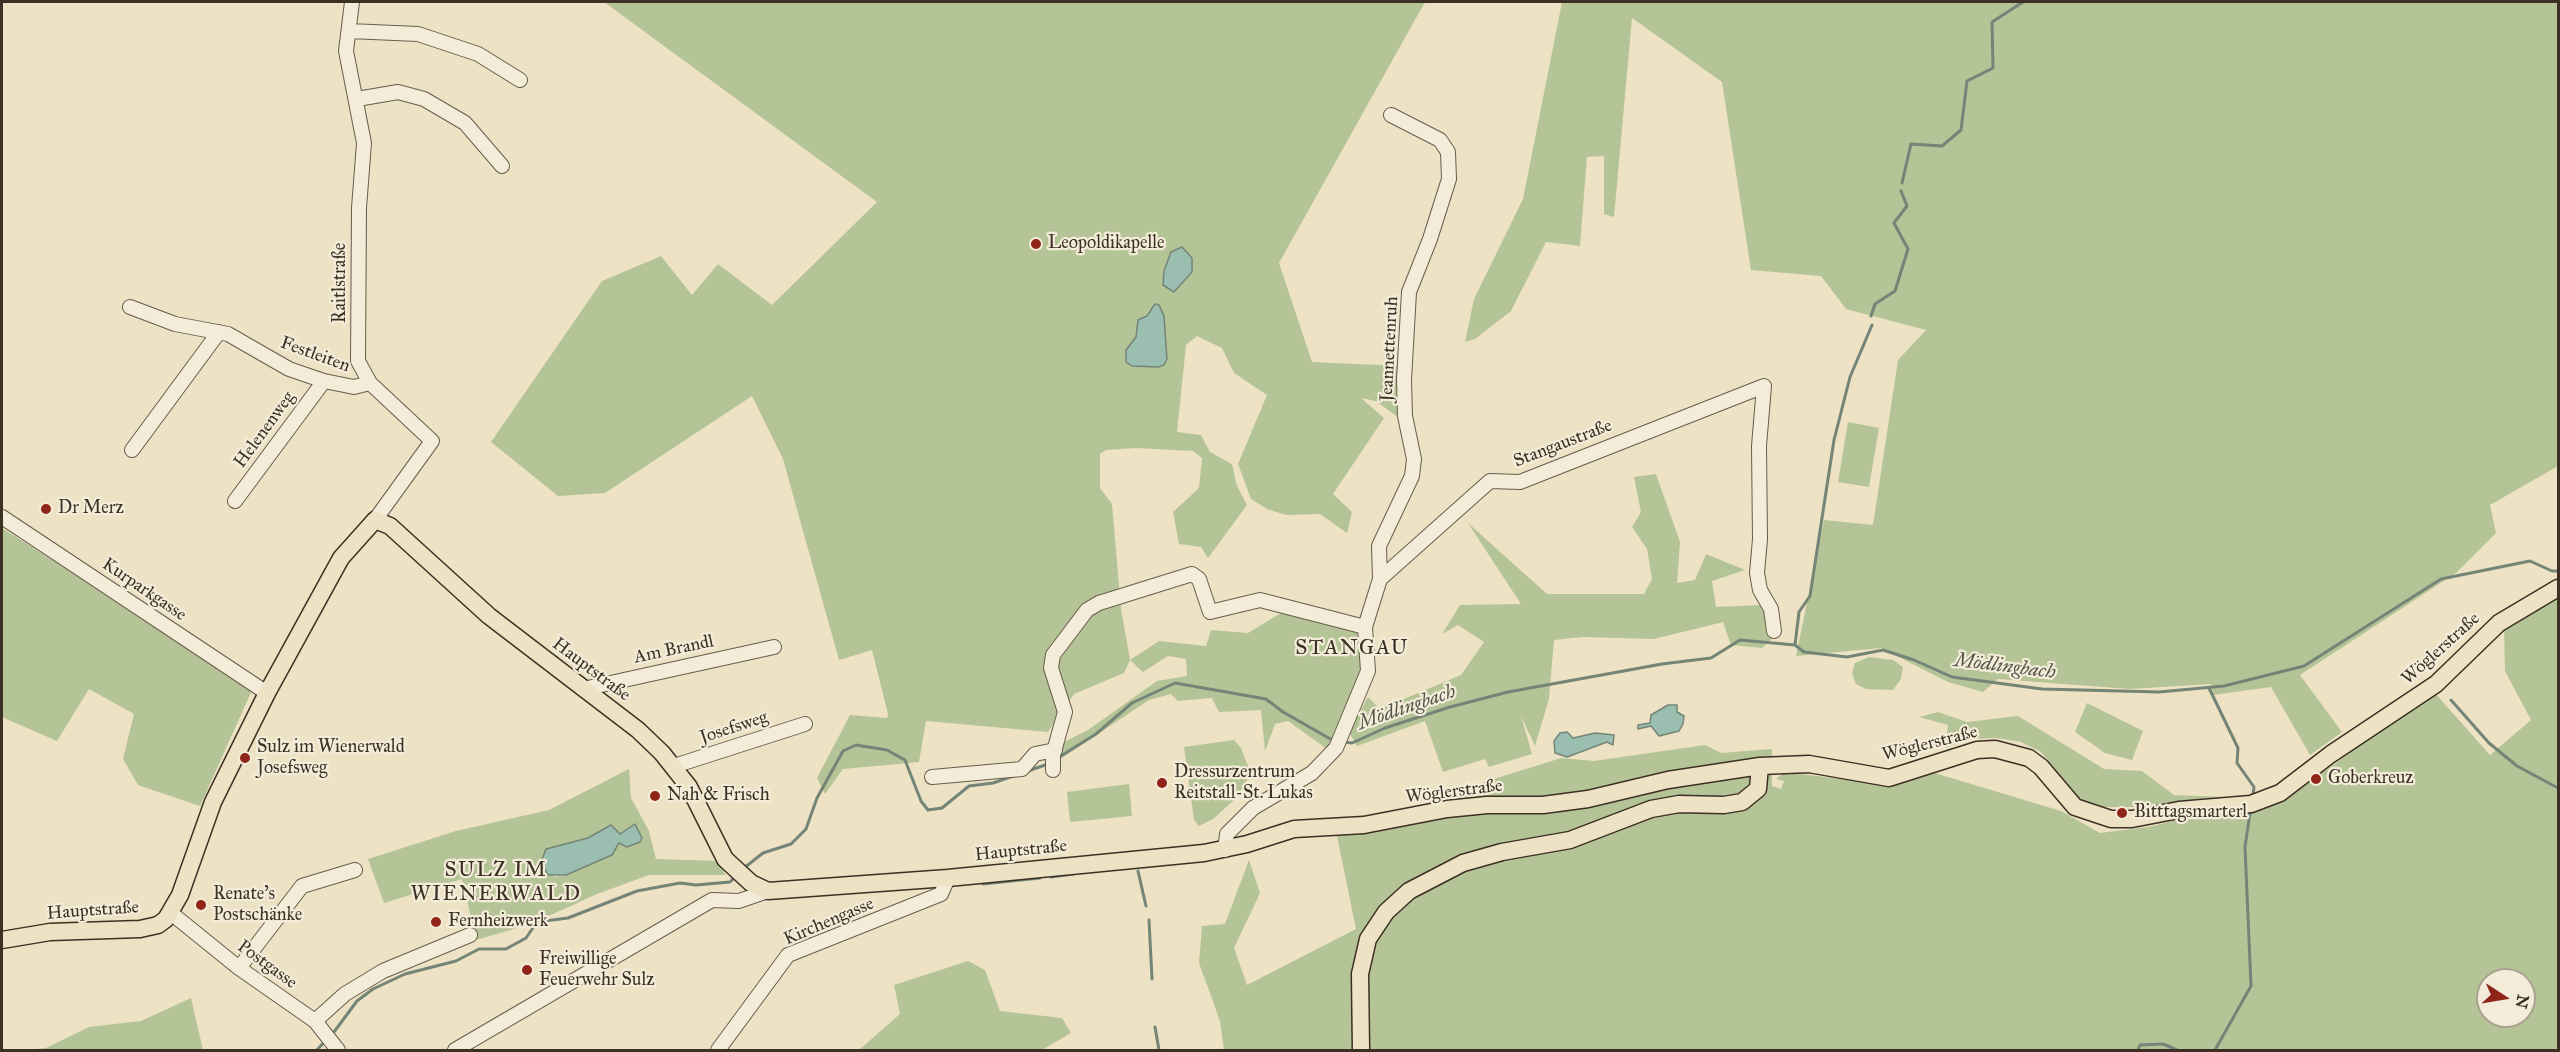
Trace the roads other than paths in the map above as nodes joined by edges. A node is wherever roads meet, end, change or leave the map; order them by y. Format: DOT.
graph roads {
  1 [pos="352,2"];
  2 [pos="349,31"];
  3 [pos="520,80"];
  4 [pos="357,99"];
  5 [pos="1391,115"];
  6 [pos="502,166"];
  7 [pos="130,307"];
  8 [pos="219,332"];
  9 [pos="324,381"];
  10 [pos="370,383"];
  11 [pos="132,450"];
  12 [pos="236,501"];
  13 [pos="2,517"];
  14 [pos="375,520"];
  15 [pos="1380,579"];
  16 [pos="2559,588"];
  17 [pos="1365,627"];
  18 [pos="1774,631"];
  19 [pos="774,647"];
  20 [pos="583,689"];
  21 [pos="267,693"];
  22 [pos="805,724"];
  23 [pos="1054,752"];
  24 [pos="674,766"];
  25 [pos="1760,766"];
  26 [pos="1053,770"];
  27 [pos="932,777"];
  28 [pos="1364,825"];
  29 [pos="1225,850"];
  30 [pos="355,870"];
  31 [pos="948,878"];
  32 [pos="768,891"];
  33 [pos="171,913"];
  34 [pos="470,934"];
  35 [pos="2,940"];
  36 [pos="239,968"];
  37 [pos="315,1021"];
  38 [pos="335,1047"];
  39 [pos="455,1050"];
  40 [pos="718,1050"];
  41 [pos="1361,1050"];
  1 -- 2 [label="street, Raitlstraße"];
  2 -- 3 [label="street"];
  2 -- 4 [label="street, Raitlstraße"];
  4 -- 6 [label="street"];
  4 -- 10 [label="street, Raitlstraße"];
  5 -- 15 [label="street, Jeannettenruh"];
  7 -- 8 [label="street, Festleiten"];
  8 -- 9 [label="street, Festleiten"];
  8 -- 11 [label="street"];
  9 -- 10 [label="street, Festleiten"];
  9 -- 12 [label="street, Helenenweg"];
  10 -- 14 [label="street, Raitlstraße"];
  13 -- 21 [label="street, Kurparkgasse"];
  14 -- 20 [label="main road, Hauptstraße"];
  14 -- 21 [label="main road"];
  15 -- 17 [label="street"];
  15 -- 18 [label="street, Stangaustraße"];
  16 -- 25 [label="main road, Wöglerstraße"];
  17 -- 23 [label="street"];
  17 -- 29 [label="street"];
  19 -- 20 [label="street, Am Brandl"];
  20 -- 24 [label="main road, Hauptstraße"];
  21 -- 33 [label="main road"];
  22 -- 24 [label="street, Josefsweg"];
  23 -- 26 [label="street"];
  23 -- 27 [label="street"];
  24 -- 32 [label="main road, Hauptstraße"];
  25 -- 28 [label="main road, Wöglerstraße"];
  25 -- 41 [label="main road"];
  28 -- 29 [label="main road, Hauptstraße"];
  29 -- 31 [label="main road, Hauptstraße"];
  30 -- 36 [label="street"];
  31 -- 32 [label="main road, Hauptstraße"];
  31 -- 40 [label="street, Kirchengasse"];
  32 -- 39 [label="street"];
  33 -- 35 [label="main road, Hauptstraße"];
  33 -- 36 [label="street, Postgasse"];
  34 -- 37 [label="street"];
  36 -- 37 [label="street, Postgasse"];
  37 -- 38 [label="street, Postgasse"];
}
